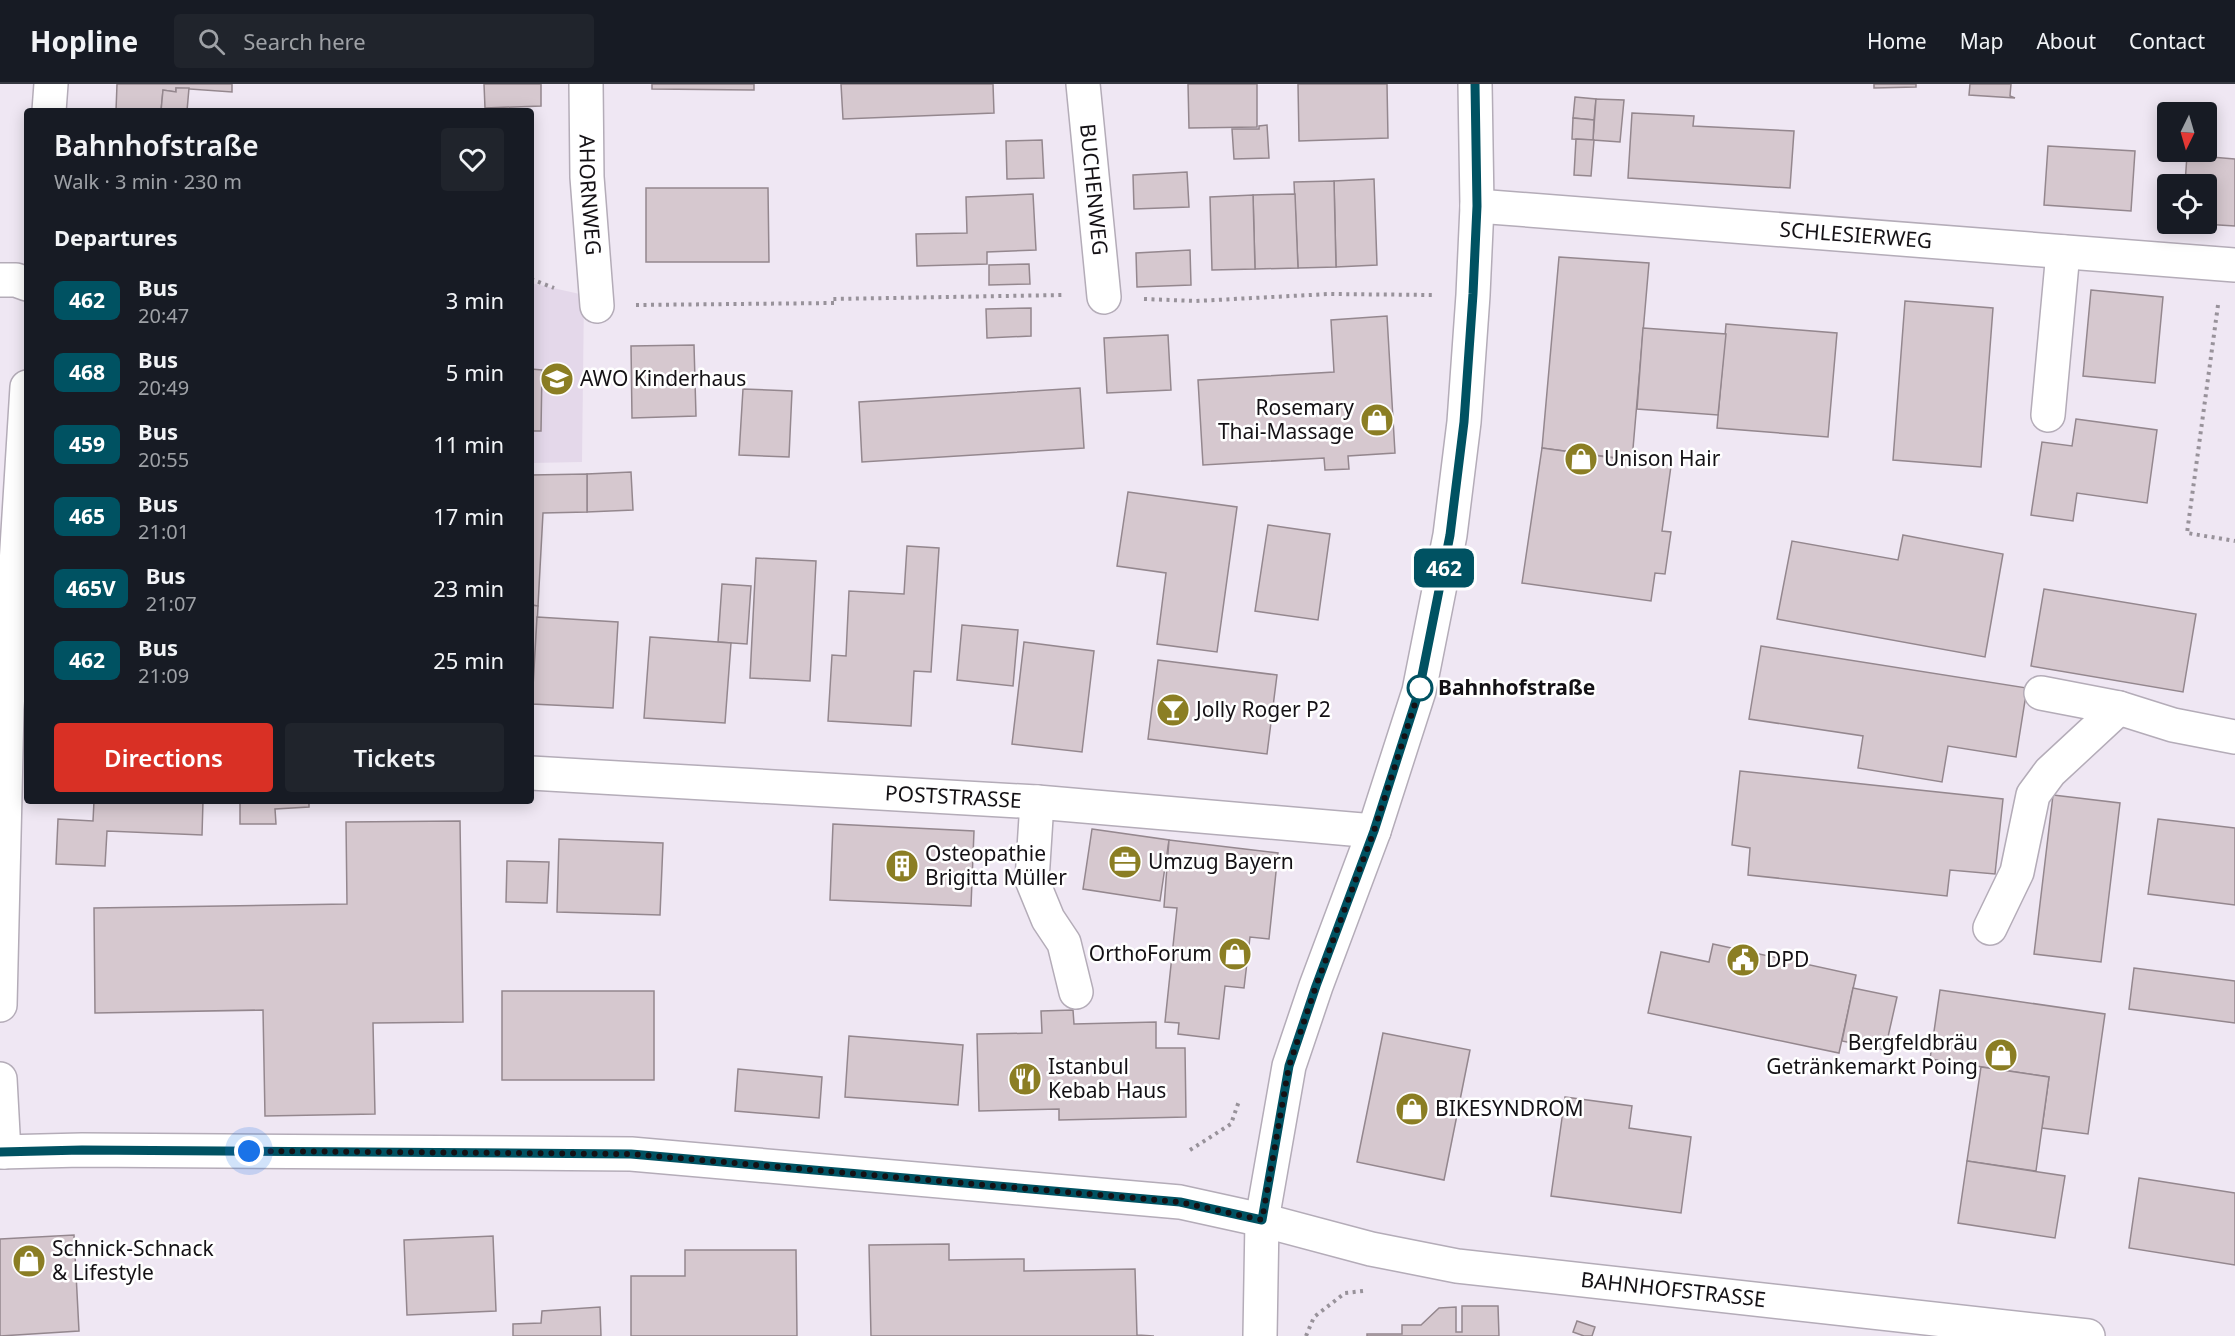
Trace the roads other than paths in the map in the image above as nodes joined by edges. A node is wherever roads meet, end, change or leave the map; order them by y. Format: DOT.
graph roads {
  1 [pos="51,84"];
  2 [pos="586,84"];
  3 [pos="1083,84"];
  4 [pos="1475,84"];
  5 [pos="49,108"];
  6 [pos="1477,206"];
  7 [pos="2063,252"];
  8 [pos="2229,264"];
  9 [pos="0,280"];
  10 [pos="24,283"];
  11 [pos="1104,297"];
  12 [pos="597,306"];
  13 [pos="2048,415"];
  14 [pos="24,454"];
  15 [pos="2041,693"];
  16 [pos="2119,708"];
  17 [pos="2235,737"];
  18 [pos="11,744"];
  19 [pos="534,773"];
  20 [pos="1037,802"];
  21 [pos="1374,831"];
  22 [pos="1990,928"];
  23 [pos="1076,992"];
  24 [pos="0,1005"];
  25 [pos="0,1079"];
  26 [pos="2,1152"];
  27 [pos="1262,1220"];
  28 [pos="1260,1336"];
  29 [pos="2088,1336"];
  1 -- 5 [label="street"];
  2 -- 12 [label="street, AHORNWEG"];
  3 -- 11 [label="street, BUCHENWEG"];
  4 -- 6 [label="street"];
  6 -- 7 [label="street, SCHLESIERWEG"];
  6 -- 21 [label="street"];
  7 -- 8 [label="street, SCHLESIERWEG"];
  7 -- 13 [label="street"];
  9 -- 10 [label="street"];
  14 -- 18 [label="street"];
  15 -- 16 [label="street"];
  16 -- 17 [label="street"];
  16 -- 22 [label="street"];
  18 -- 24 [label="street"];
  19 -- 20 [label="street, POSTSTRASSE"];
  20 -- 21 [label="street, POSTSTRASSE"];
  20 -- 23 [label="street"];
  21 -- 27 [label="street"];
  25 -- 26 [label="street"];
  26 -- 27 [label="street, BAHNHOFSTRASSE"];
  27 -- 28 [label="street"];
  27 -- 29 [label="street, BAHNHOFSTRASSE"];
}
